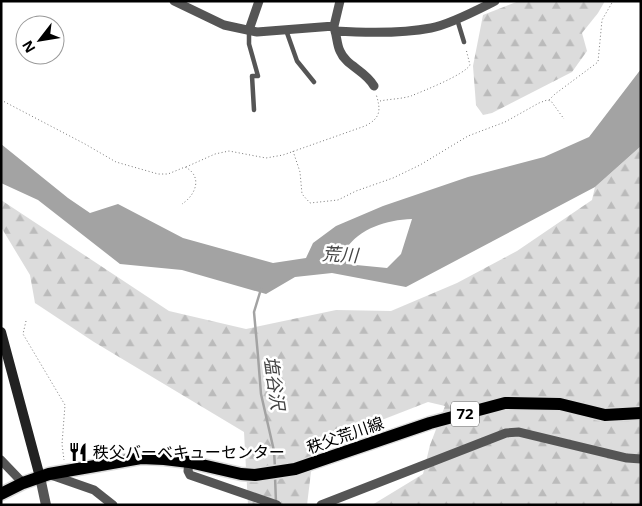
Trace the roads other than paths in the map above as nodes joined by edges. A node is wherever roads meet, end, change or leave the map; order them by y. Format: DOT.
graph roads {
  1 [pos="174,1"];
  2 [pos="260,1"];
  3 [pos="340,1"];
  4 [pos="495,1"];
  5 [pos="456,18"];
  6 [pos="335,28"];
  7 [pos="249,30"];
  8 [pos="286,30"];
  9 [pos="464,42"];
  10 [pos="314,82"];
  11 [pos="374,86"];
  12 [pos="254,110"];
  13 [pos="1,332"];
  14 [pos="641,413"];
  15 [pos="641,459"];
  16 [pos="1,460"];
  17 [pos="189,462"];
  18 [pos="44,475"];
  19 [pos="23,483"];
  20 [pos="1,494"];
  21 [pos="46,505"];
  22 [pos="113,505"];
  23 [pos="277,505"];
  24 [pos="321,505"];
  1 -- 7 [label="street"];
  2 -- 7 [label="street"];
  3 -- 6 [label="street"];
  4 -- 5 [label="street"];
  5 -- 6 [label="street"];
  5 -- 9 [label="lane"];
  6 -- 8 [label="street"];
  6 -- 11 [label="street"];
  7 -- 8 [label="street"];
  7 -- 12 [label="lane"];
  8 -- 10 [label="lane"];
  13 -- 18 [label="main road"];
  14 -- 17 [label="main road, 秩父荒川線 / 72"];
  15 -- 24 [label="street"];
  16 -- 19 [label="street"];
  17 -- 18 [label="main road, 秩父荒川線 / 72"];
  17 -- 23 [label="street"];
  18 -- 19 [label="main road, 秩父荒川線 / 72"];
  18 -- 21 [label="street"];
  18 -- 22 [label="street"];
  19 -- 20 [label="main road, 秩父荒川線 / 72"];
}
